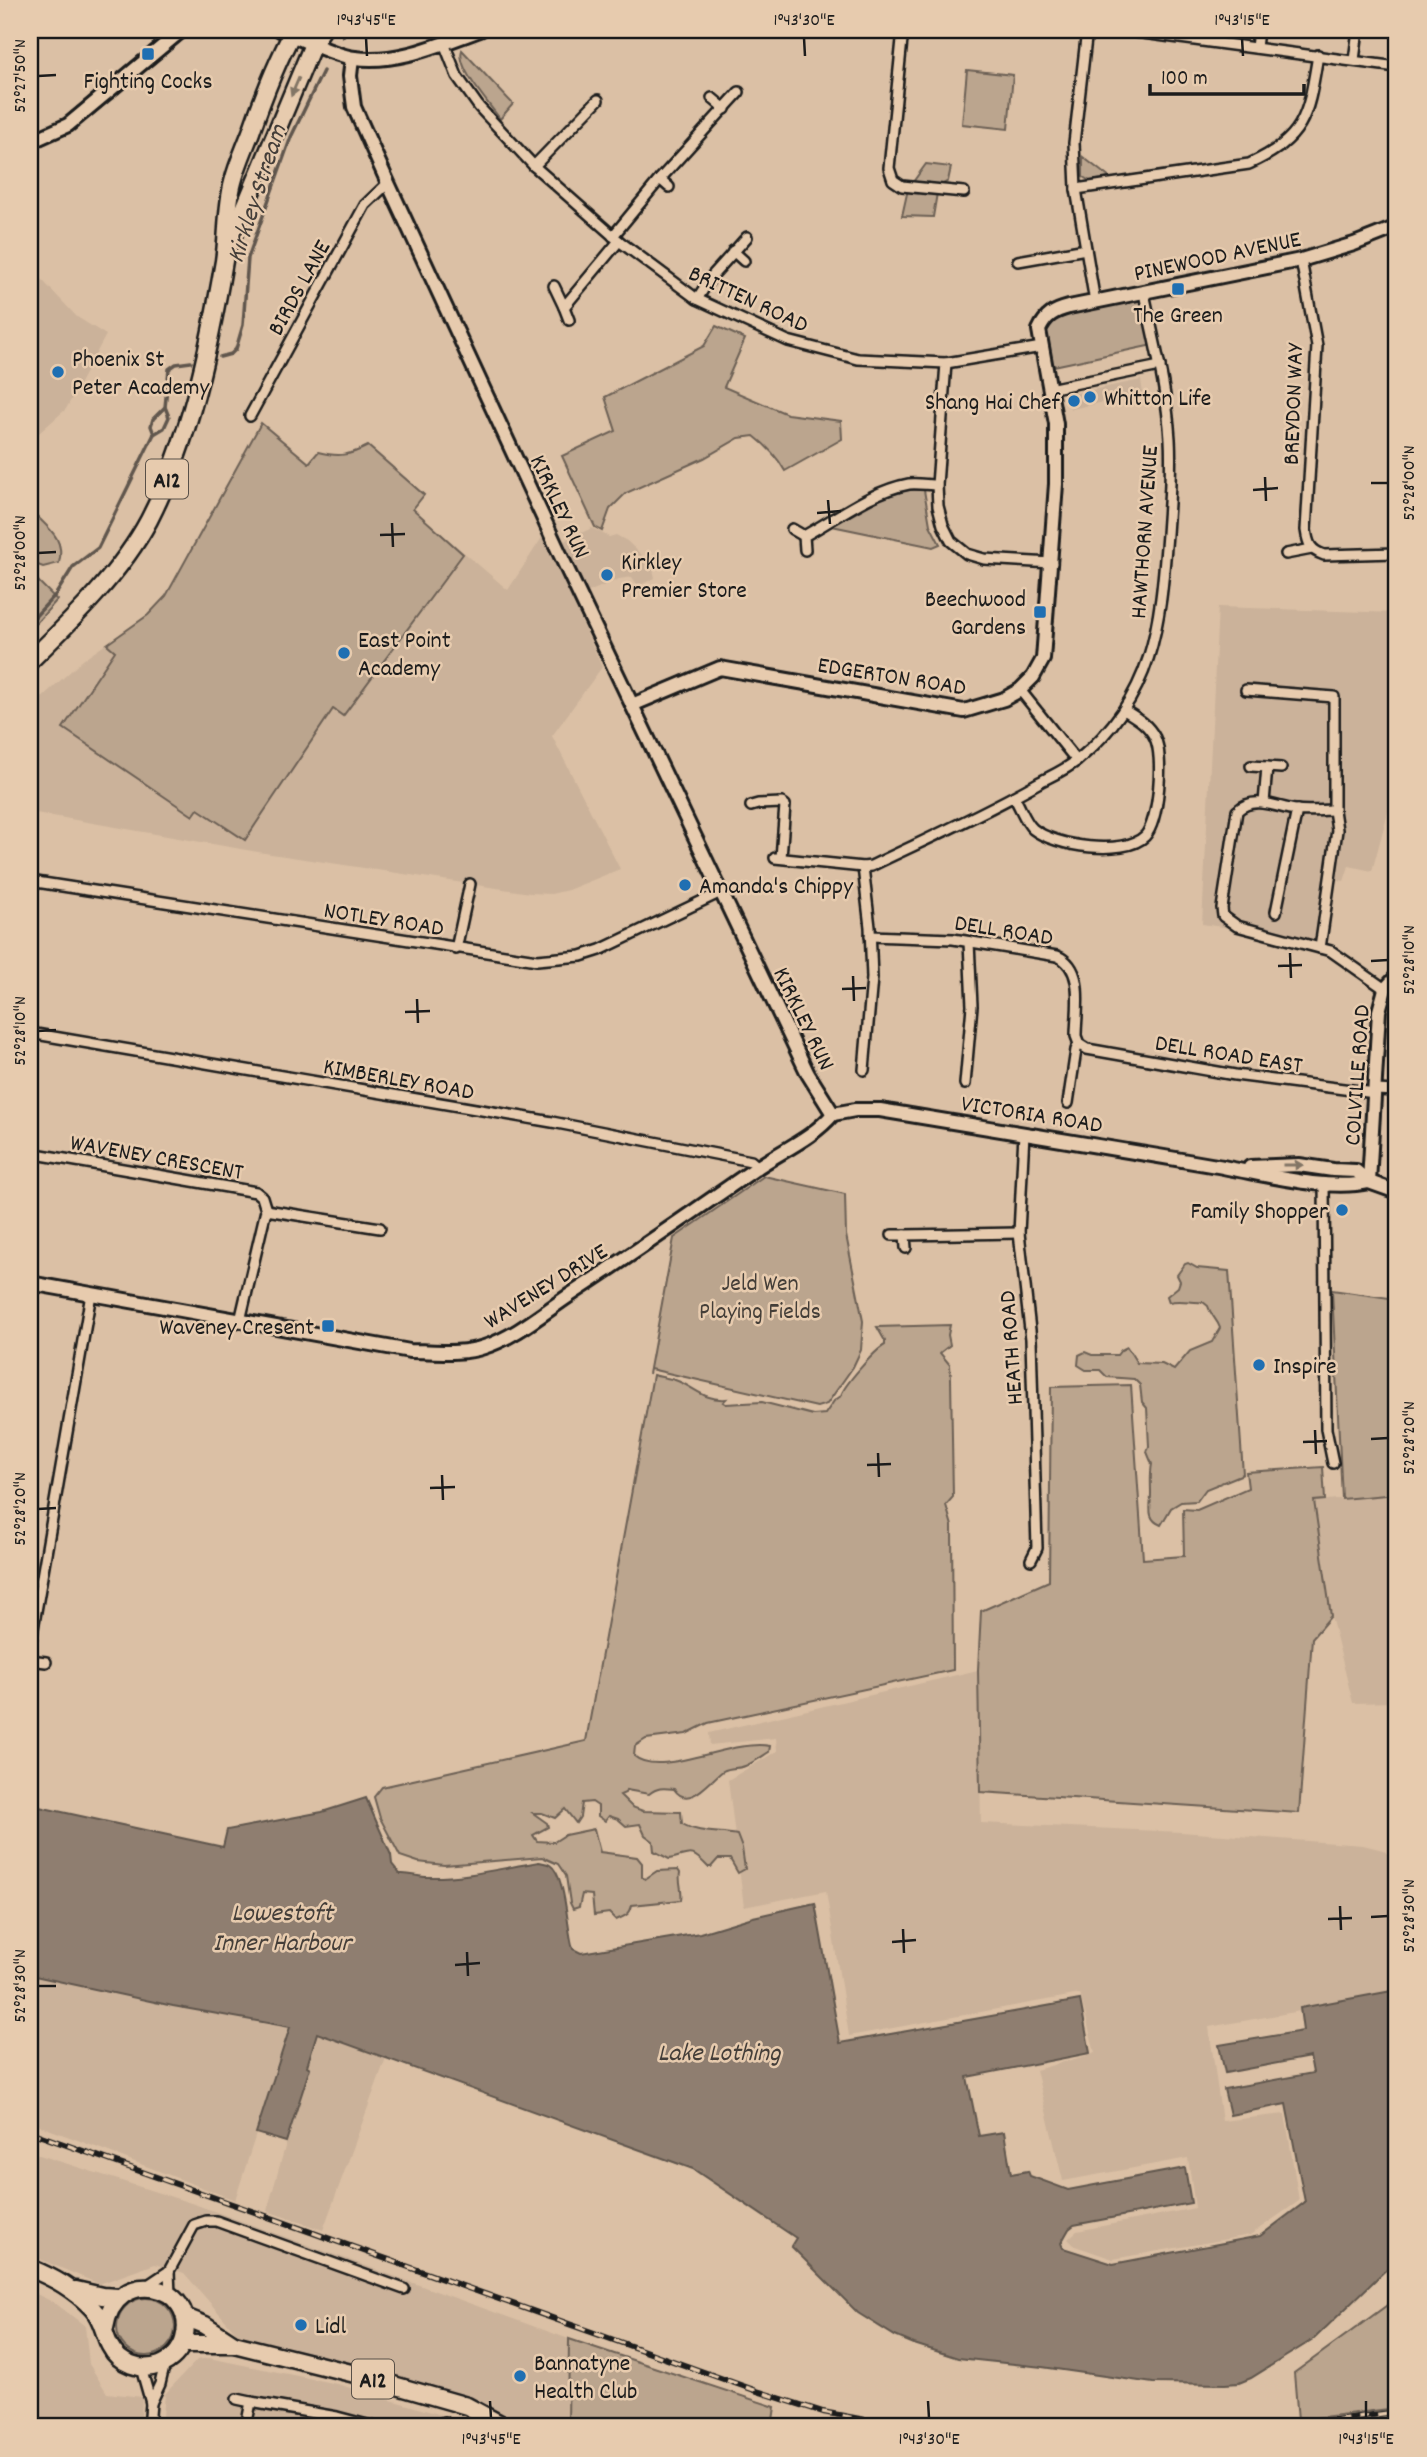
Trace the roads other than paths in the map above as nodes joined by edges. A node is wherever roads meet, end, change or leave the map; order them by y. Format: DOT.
graph roads {
  1 [pos="182,30"];
  2 [pos="480,30"];
  3 [pos="902,30"];
  4 [pos="1087,30"];
  5 [pos="1120,30"];
  6 [pos="1258,30"];
  7 [pos="1359,30"];
  8 [pos="288,31"];
  9 [pos="1145,31"];
  10 [pos="315,35"];
  11 [pos="444,43"];
  12 [pos="1256,48"];
  13 [pos="1318,55"];
  14 [pos="352,58"];
  15 [pos="1354,60"];
  16 [pos="1397,67"];
  17 [pos="740,92"];
  18 [pos="712,98"];
  19 [pos="598,100"];
  20 [pos="725,109"];
  21 [pos="30,142"];
  22 [pos="244,149"];
  23 [pos="534,166"];
  24 [pos="660,179"];
  25 [pos="388,183"];
  26 [pos="669,187"];
  27 [pos="1076,189"];
  28 [pos="964,192"];
  29 [pos="1397,227"];
  30 [pos="747,237"];
  31 [pos="616,239"];
  32 [pos="1086,249"];
  33 [pos="733,251"];
  34 [pos="225,257"];
  35 [pos="1301,260"];
  36 [pos="744,261"];
  37 [pos="1018,261"];
  38 [pos="554,286"];
  39 [pos="1144,293"];
  40 [pos="697,299"];
  41 [pos="1095,302"];
  42 [pos="564,307"];
  43 [pos="1044,319"];
  44 [pos="569,320"];
  45 [pos="1042,347"];
  46 [pos="946,363"];
  47 [pos="1160,366"];
  48 [pos="1049,389"];
  49 [pos="250,416"];
  50 [pos="937,485"];
  51 [pos="792,529"];
  52 [pos="804,536"];
  53 [pos="1312,548"];
  54 [pos="805,550"];
  55 [pos="1397,553"];
  56 [pos="1286,554"];
  57 [pos="1052,563"];
  58 [pos="30,662"];
  59 [pos="1020,690"];
  60 [pos="1246,690"];
  61 [pos="632,705"];
  62 [pos="1124,710"];
  63 [pos="1077,761"];
  64 [pos="1251,766"];
  65 [pos="1267,767"];
  66 [pos="1281,768"];
  67 [pos="1014,797"];
  68 [pos="1264,803"];
  69 [pos="751,806"];
  70 [pos="1297,810"];
  71 [pos="1335,810"];
  72 [pos="863,867"];
  73 [pos="30,881"];
  74 [pos="470,884"];
  75 [pos="721,892"];
  76 [pos="1276,912"];
  77 [pos="870,936"];
  78 [pos="969,942"];
  79 [pos="1320,948"];
  80 [pos="456,949"];
  81 [pos="1397,976"];
  82 [pos="1385,989"];
  83 [pos="30,1033"];
  84 [pos="1079,1044"];
  85 [pos="864,1070"];
  86 [pos="965,1083"];
  87 [pos="1397,1091"];
  88 [pos="1375,1092"];
  89 [pos="1068,1103"];
  90 [pos="833,1114"];
  91 [pos="1024,1133"];
  92 [pos="30,1153"];
  93 [pos="758,1167"];
  94 [pos="1225,1167"];
  95 [pos="1324,1182"];
  96 [pos="1369,1182"];
  97 [pos="1397,1192"];
  98 [pos="266,1210"];
  99 [pos="380,1228"];
  100 [pos="1019,1233"];
  101 [pos="892,1235"];
  102 [pos="905,1235"];
  103 [pos="906,1248"];
  104 [pos="30,1283"];
  105 [pos="91,1294"];
  106 [pos="240,1321"];
  107 [pos="1332,1463"];
  108 [pos="1031,1560"];
  109 [pos="30,1646"];
  110 [pos="30,1660"];
  111 [pos="46,1662"];
  112 [pos="30,2268"];
  113 [pos="170,2271"];
  114 [pos="145,2287"];
  115 [pos="404,2289"];
  116 [pos="74,2290"];
  117 [pos="170,2295"];
  118 [pos="118,2297"];
  119 [pos="185,2317"];
  120 [pos="105,2328"];
  121 [pos="183,2344"];
  122 [pos="234,2344"];
  123 [pos="165,2363"];
  124 [pos="141,2368"];
  125 [pos="237,2399"];
  126 [pos="251,2402"];
  127 [pos="151,2403"];
  128 [pos="149,2427"];
  129 [pos="246,2427"];
  130 [pos="375,2427"];
  131 [pos="506,2427"];
  1 -- 21 [label="street"];
  2 -- 11 [label="street"];
  3 -- 28 [label="street"];
  4 -- 27 [label="street"];
  5 -- 9 [label="street"];
  6 -- 12 [label="street"];
  7 -- 15 [label="street"];
  8 -- 10 [label="highway"];
  8 -- 22 [label="highway, A12"];
  9 -- 12 [label="street"];
  10 -- 14 [label="street"];
  10 -- 22 [label="highway"];
  10 -- 34 [label="highway, A12, one-way"];
  11 -- 14 [label="street"];
  11 -- 23 [label="street, BRITTEN ROAD"];
  12 -- 13 [label="street"];
  13 -- 15 [label="street"];
  13 -- 27 [label="street"];
  14 -- 25 [label="street, KIRKLEY RUN"];
  15 -- 16 [label="street"];
  17 -- 20 [label="street"];
  18 -- 20 [label="street"];
  19 -- 23 [label="street"];
  20 -- 24 [label="street"];
  22 -- 34 [label="highway, A12"];
  23 -- 31 [label="street, BRITTEN ROAD"];
  24 -- 26 [label="street"];
  24 -- 31 [label="street"];
  25 -- 49 [label="street, BIRDS LANE"];
  25 -- 61 [label="street, KIRKLEY RUN"];
  27 -- 32 [label="street"];
  29 -- 35 [label="street, PINEWOOD AVENUE"];
  30 -- 33 [label="street"];
  31 -- 40 [label="street, BRITTEN ROAD"];
  31 -- 42 [label="street"];
  32 -- 37 [label="street"];
  32 -- 41 [label="street"];
  33 -- 36 [label="street"];
  33 -- 40 [label="street"];
  34 -- 58 [label="highway, A12"];
  35 -- 39 [label="street, PINEWOOD AVENUE"];
  35 -- 53 [label="street, BREYDON WAY"];
  38 -- 42 [label="street"];
  39 -- 41 [label="street, PINEWOOD AVENUE"];
  39 -- 47 [label="street, HAWTHORN AVENUE"];
  40 -- 46 [label="street, BRITTEN ROAD"];
  41 -- 43 [label="street, PINEWOOD AVENUE"];
  42 -- 44 [label="street"];
  43 -- 45 [label="street, EDGERTON ROAD"];
  45 -- 46 [label="street, BRITTEN ROAD"];
  45 -- 48 [label="street, EDGERTON ROAD"];
  46 -- 50 [label="street"];
  47 -- 48 [label="street"];
  47 -- 62 [label="street, HAWTHORN AVENUE"];
  48 -- 57 [label="street, EDGERTON ROAD"];
  50 -- 52 [label="street"];
  50 -- 57 [label="street"];
  51 -- 52 [label="street"];
  52 -- 54 [label="street"];
  53 -- 55 [label="street"];
  53 -- 56 [label="street"];
  57 -- 59 [label="street, EDGERTON ROAD"];
  59 -- 61 [label="street, EDGERTON ROAD"];
  59 -- 63 [label="street"];
  60 -- 71 [label="street"];
  61 -- 75 [label="street, KIRKLEY RUN"];
  62 -- 63 [label="street, HAWTHORN AVENUE"];
  62 -- 67 [label="street"];
  63 -- 67 [label="street, HAWTHORN AVENUE"];
  64 -- 65 [label="street"];
  65 -- 66 [label="street"];
  65 -- 68 [label="street"];
  67 -- 72 [label="street, HAWTHORN AVENUE"];
  68 -- 70 [label="street"];
  68 -- 79 [label="street"];
  69 -- 72 [label="street, HAWTHORN AVENUE"];
  70 -- 71 [label="street"];
  70 -- 76 [label="street"];
  71 -- 79 [label="street"];
  72 -- 77 [label="street"];
  73 -- 80 [label="street, NOTLEY ROAD"];
  74 -- 80 [label="street"];
  75 -- 80 [label="street, NOTLEY ROAD"];
  75 -- 90 [label="street, KIRKLEY RUN"];
  77 -- 78 [label="street, DELL ROAD"];
  77 -- 85 [label="street"];
  78 -- 84 [label="street, DELL ROAD"];
  78 -- 86 [label="street"];
  79 -- 82 [label="street"];
  81 -- 82 [label="street, COLVILLE ROAD"];
  82 -- 88 [label="street, COLVILLE ROAD"];
  83 -- 93 [label="street, KIMBERLEY ROAD"];
  84 -- 88 [label="street, DELL ROAD EAST"];
  84 -- 89 [label="street, DELL ROAD"];
  87 -- 88 [label="street"];
  88 -- 96 [label="street, COLVILLE ROAD"];
  90 -- 91 [label="street, VICTORIA ROAD"];
  90 -- 93 [label="street, WAVENEY DRIVE"];
  91 -- 94 [label="street, VICTORIA ROAD"];
  91 -- 100 [label="street, HEATH ROAD"];
  92 -- 98 [label="street, WAVENEY CRESCENT"];
  93 -- 106 [label="street, WAVENEY DRIVE"];
  94 -- 95 [label="street, VICTORIA ROAD"];
  94 -- 96 [label="street, VICTORIA ROAD, one-way"];
  95 -- 96 [label="street, VICTORIA ROAD"];
  95 -- 107 [label="street"];
  96 -- 97 [label="street, VICTORIA ROAD"];
  98 -- 99 [label="street, WAVENEY CRESCENT"];
  98 -- 106 [label="street, WAVENEY CRESCENT"];
  100 -- 102 [label="street"];
  100 -- 108 [label="street, HEATH ROAD"];
  101 -- 102 [label="street"];
  102 -- 103 [label="street"];
  104 -- 105 [label="street, WAVENEY DRIVE"];
  105 -- 106 [label="street, WAVENEY DRIVE"];
  105 -- 109 [label="street"];
  110 -- 111 [label="street"];
  112 -- 116 [label="highway"];
  113 -- 114 [label="street"];
  113 -- 115 [label="street"];
  113 -- 117 [label="street"];
  114 -- 117 [label="highway"];
  114 -- 118 [label="highway"];
  116 -- 118 [label="highway"];
  116 -- 120 [label="highway"];
  117 -- 119 [label="highway"];
  118 -- 120 [label="highway"];
  119 -- 121 [label="highway"];
  119 -- 122 [label="highway, A12"];
  120 -- 124 [label="highway"];
  121 -- 122 [label="highway, A12"];
  121 -- 123 [label="highway"];
  122 -- 131 [label="highway, A12"];
  123 -- 124 [label="highway"];
  123 -- 127 [label="street"];
  124 -- 127 [label="street"];
  125 -- 126 [label="street"];
  126 -- 129 [label="street"];
  126 -- 130 [label="street"];
  127 -- 128 [label="street"];
}
